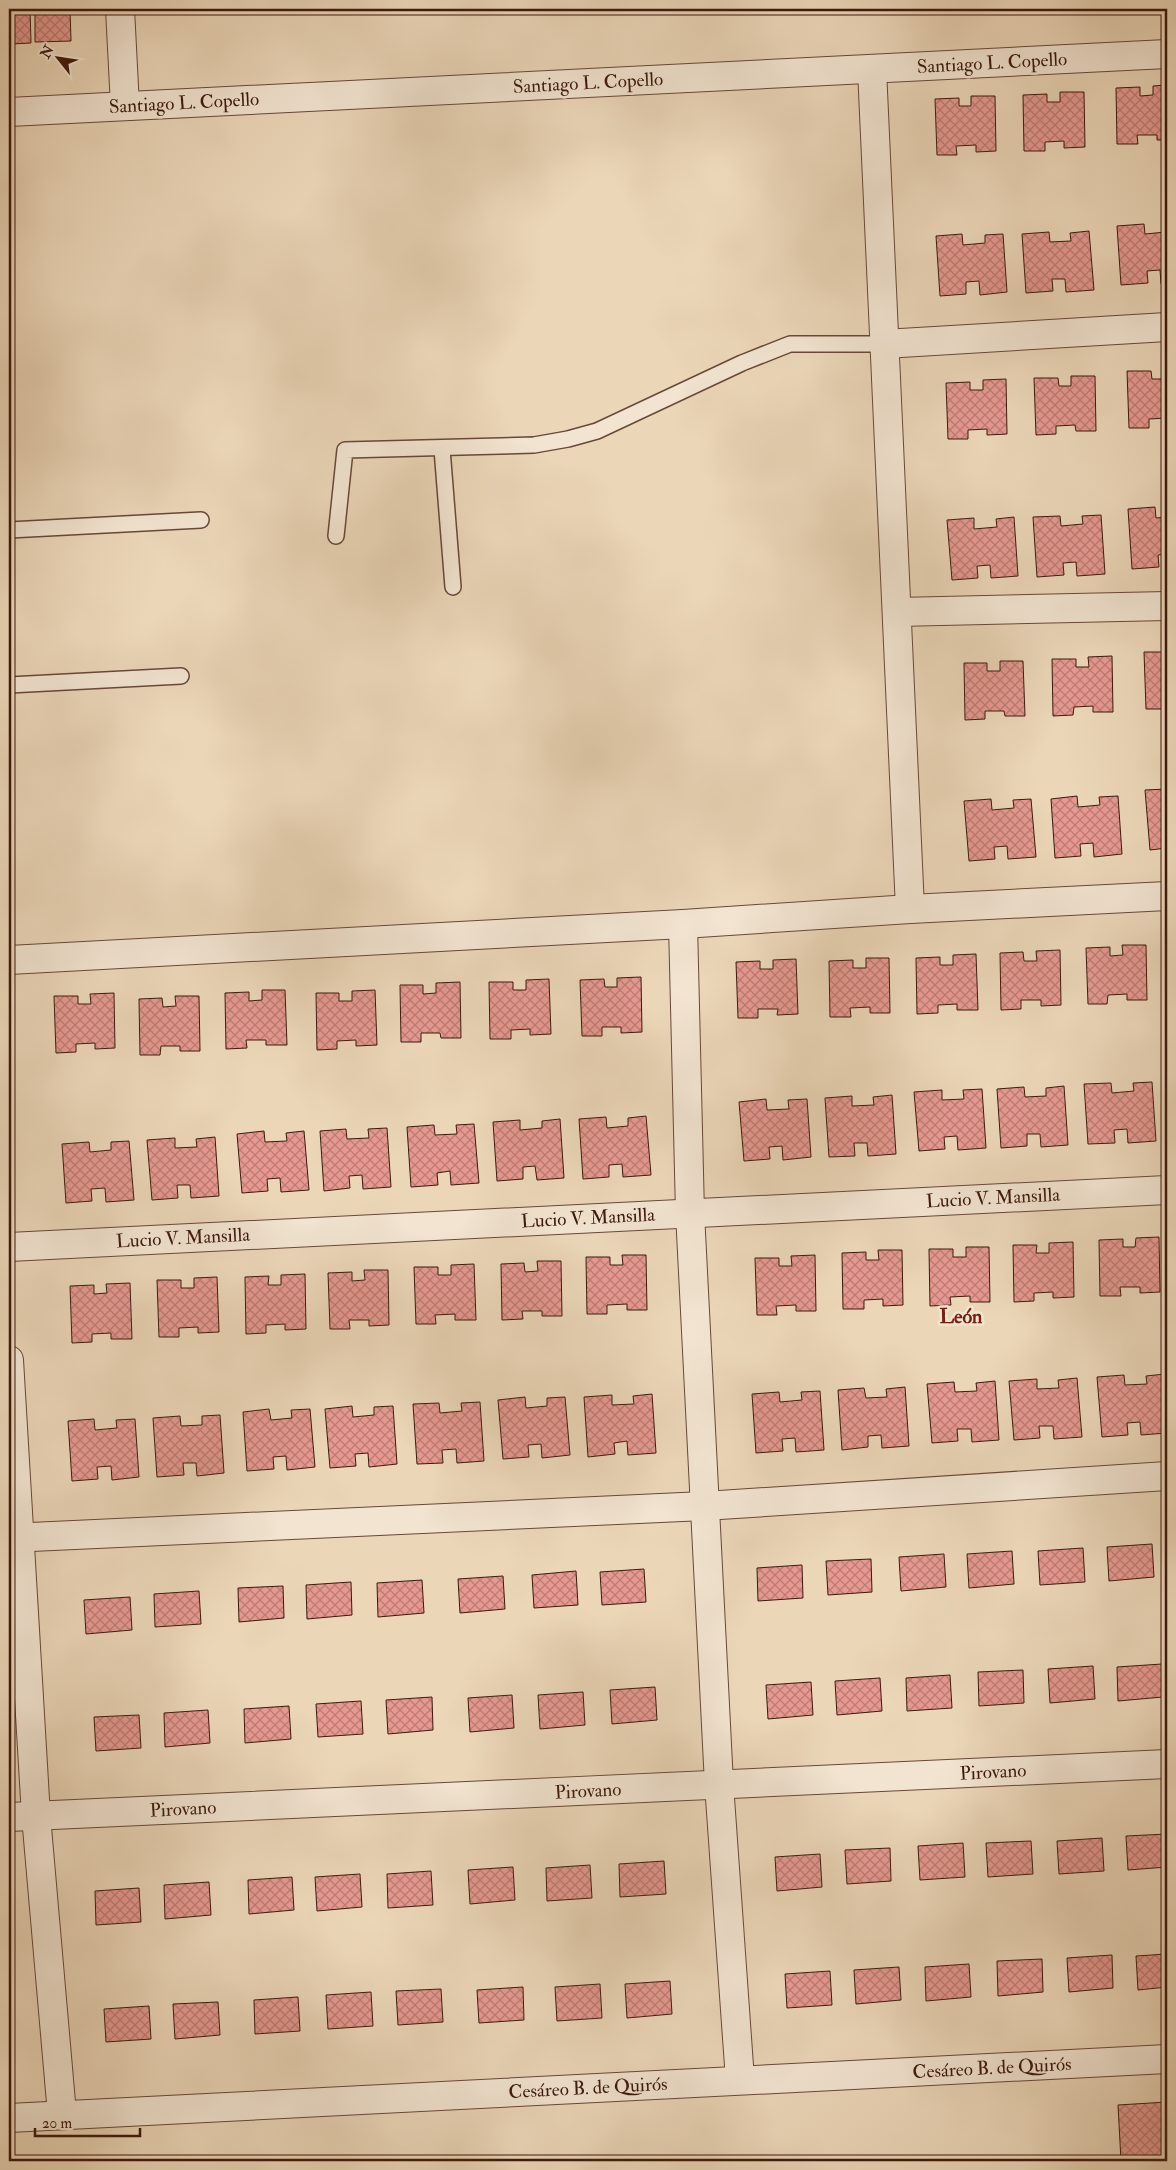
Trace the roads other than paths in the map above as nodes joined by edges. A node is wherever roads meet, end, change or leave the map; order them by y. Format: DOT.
graph roads {
  1 [pos="120,9"];
  2 [pos="1167,54"];
  3 [pos="872,69"];
  4 [pos="126,106"];
  5 [pos="9,112"];
  6 [pos="1167,327"];
  7 [pos="884,344"];
  8 [pos="442,448"];
  9 [pos="201,520"];
  10 [pos="9,530"];
  11 [pos="336,536"];
  12 [pos="453,587"];
  13 [pos="1167,606"];
  14 [pos="897,612"];
  15 [pos="181,676"];
  16 [pos="9,685"];
  17 [pos="1167,896"];
  18 [pos="910,909"];
  19 [pos="683,924"];
  20 [pos="9,960"];
  21 [pos="1167,1190"];
  22 [pos="690,1213"];
  23 [pos="9,1247"];
  24 [pos="9,1360"];
  25 [pos="1167,1476"];
  26 [pos="704,1506"];
  27 [pos="14,1538"];
  28 [pos="1167,1764"];
  29 [pos="719,1784"];
  30 [pos="36,1816"];
  31 [pos="9,1817"];
  32 [pos="1167,2059"];
  33 [pos="740,2080"];
  34 [pos="62,2114"];
  35 [pos="9,2118"];
  1 -- 4 [label="street"];
  2 -- 3 [label="street, Santiago L. Copello"];
  3 -- 4 [label="street, Santiago L. Copello"];
  3 -- 7 [label="street"];
  4 -- 5 [label="street, Santiago L. Copello"];
  6 -- 7 [label="street"];
  7 -- 8 [label="lane"];
  7 -- 14 [label="street"];
  8 -- 11 [label="lane"];
  8 -- 12 [label="lane"];
  9 -- 10 [label="lane"];
  13 -- 14 [label="street"];
  14 -- 18 [label="street"];
  15 -- 16 [label="lane"];
  17 -- 18 [label="street"];
  18 -- 19 [label="street"];
  19 -- 20 [label="street"];
  19 -- 22 [label="street"];
  21 -- 22 [label="street, Lucio V. Mansilla"];
  22 -- 23 [label="street, Lucio V. Mansilla"];
  22 -- 26 [label="street"];
  24 -- 27 [label="street"];
  25 -- 26 [label="street"];
  26 -- 27 [label="street"];
  26 -- 29 [label="street"];
  27 -- 30 [label="street"];
  28 -- 29 [label="street, Pirovano"];
  29 -- 30 [label="street, Pirovano"];
  29 -- 33 [label="street"];
  30 -- 31 [label="street, Pirovano"];
  30 -- 34 [label="street"];
  32 -- 33 [label="street, Cesáreo B. de Quirós"];
  33 -- 34 [label="street, Cesáreo B. de Quirós"];
  34 -- 35 [label="street, Cesáreo B. de Quirós"];
}
